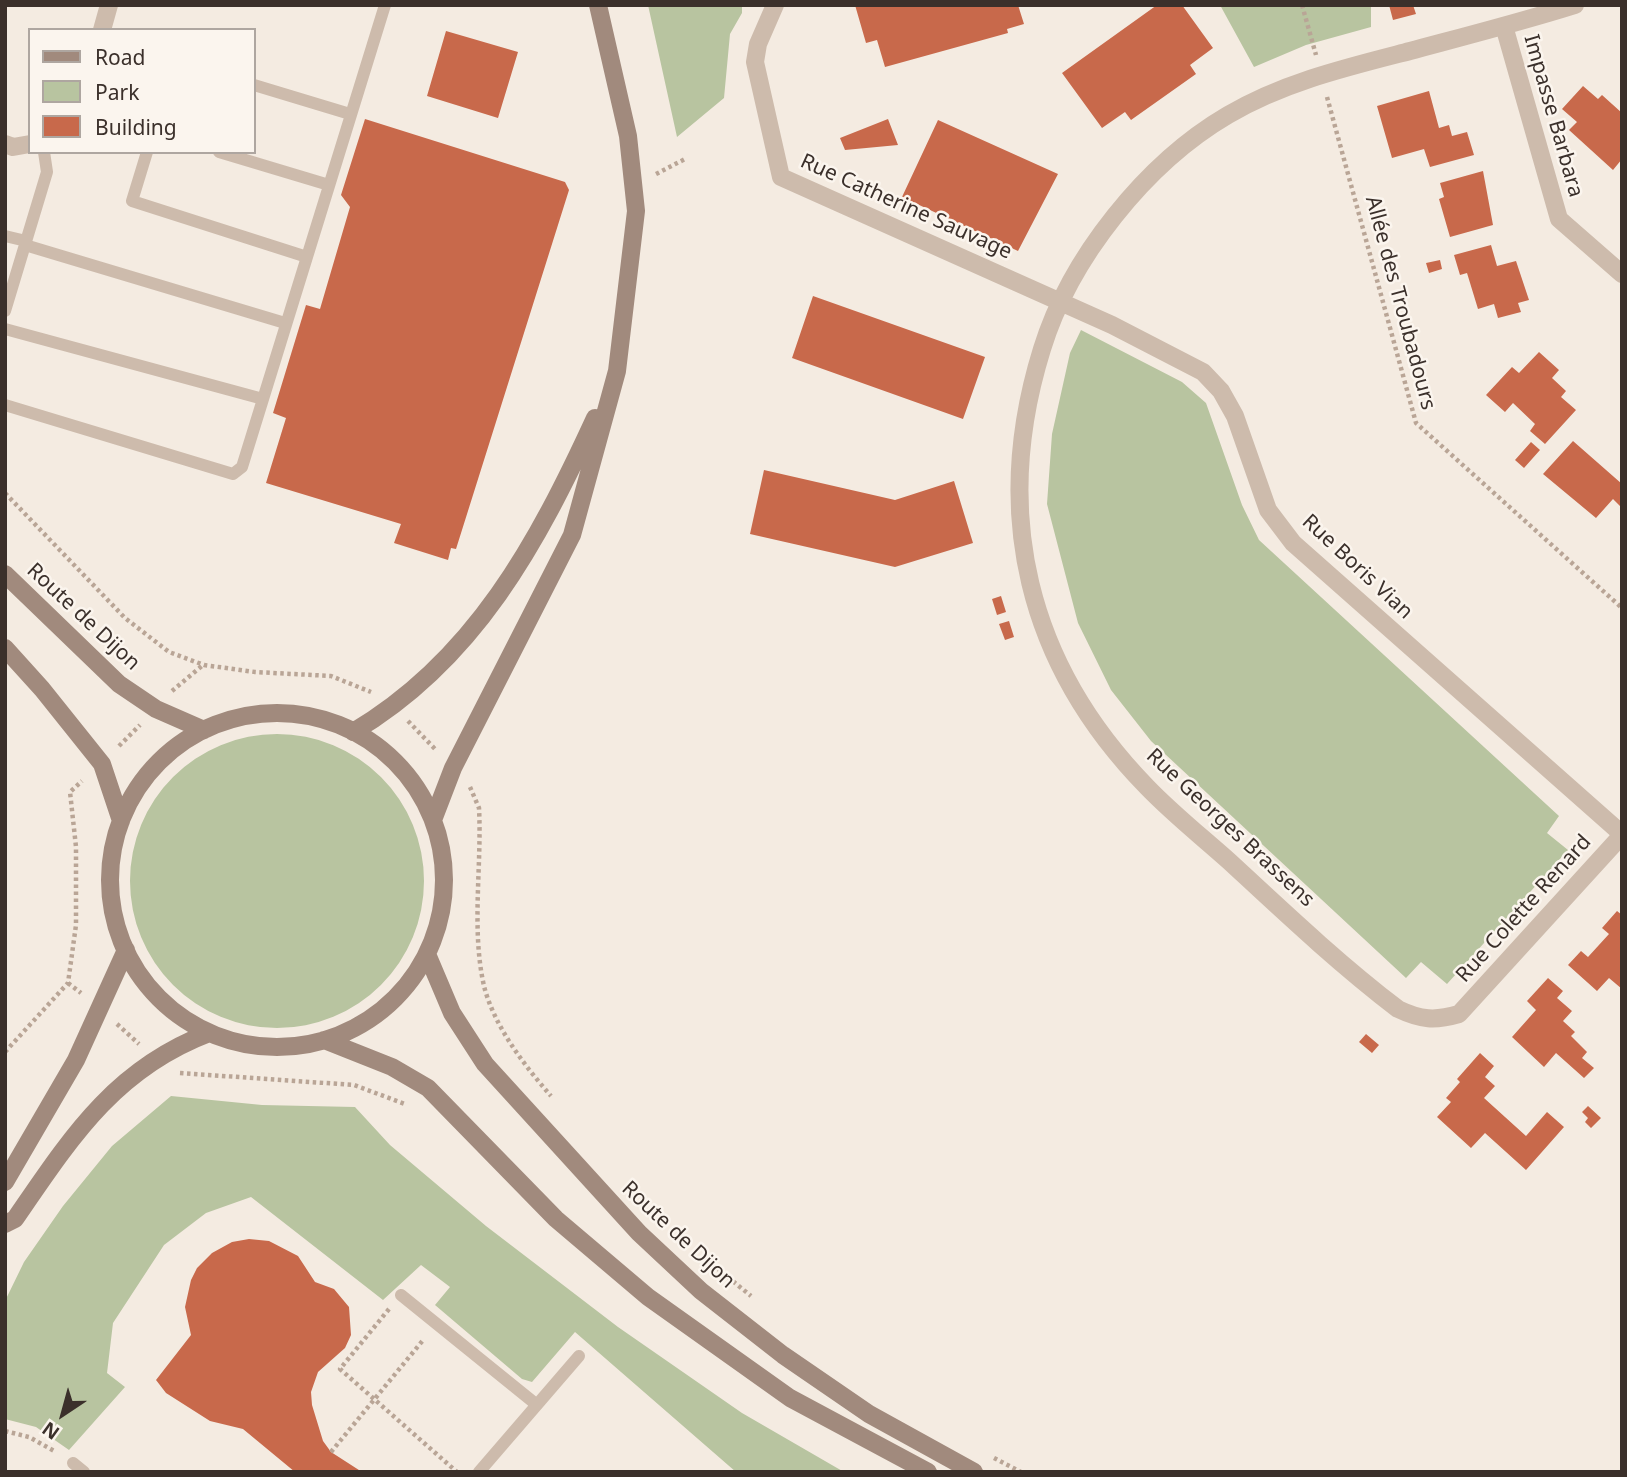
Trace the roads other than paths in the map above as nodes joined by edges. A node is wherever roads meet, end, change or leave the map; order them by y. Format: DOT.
graph roads {
  1 [pos="109,5"];
  2 [pos="385,5"];
  3 [pos="598,5"];
  4 [pos="775,5"];
  5 [pos="1575,5"];
  6 [pos="1504,26"];
  7 [pos="103,28"];
  8 [pos="256,86"];
  9 [pos="351,114"];
  10 [pos="5,144"];
  11 [pos="28,144"];
  12 [pos="44,154"];
  13 [pos="145,154"];
  14 [pos="226,154"];
  15 [pos="329,185"];
  16 [pos="5,236"];
  17 [pos="26,243"];
  18 [pos="307,257"];
  19 [pos="1622,274"];
  20 [pos="1060,301"];
  21 [pos="5,311"];
  22 [pos="285,323"];
  23 [pos="5,329"];
  24 [pos="617,370"];
  25 [pos="263,399"];
  26 [pos="5,405"];
  27 [pos="5,574"];
  28 [pos="5,649"];
  29 [pos="204,730"];
  30 [pos="353,732"];
  31 [pos="433,820"];
  32 [pos="121,821"];
  33 [pos="1622,834"];
  34 [pos="126,950"];
  35 [pos="427,954"];
  36 [pos="1459,1014"];
  37 [pos="209,1032"];
  38 [pos="324,1040"];
  39 [pos="5,1182"];
  40 [pos="5,1224"];
  41 [pos="401,1295"];
  42 [pos="579,1356"];
  43 [pos="537,1405"];
  44 [pos="73,1462"];
  45 [pos="84,1472"];
  46 [pos="479,1472"];
  47 [pos="928,1472"];
  48 [pos="974,1472"];
  1 -- 7 [label="street"];
  2 -- 9 [label="lane"];
  3 -- 24 [label="main road"];
  4 -- 20 [label="street, Rue Catherine Sauvage"];
  5 -- 6 [label="street, Rue Georges Brassens"];
  6 -- 19 [label="street, Impasse Barbara"];
  6 -- 20 [label="street, Rue Georges Brassens"];
  8 -- 9 [label="lane"];
  9 -- 15 [label="lane"];
  10 -- 11 [label="street"];
  12 -- 17 [label="lane"];
  13 -- 18 [label="lane"];
  14 -- 15 [label="lane"];
  15 -- 18 [label="lane"];
  16 -- 17 [label="lane"];
  17 -- 21 [label="lane"];
  17 -- 22 [label="lane"];
  18 -- 22 [label="lane"];
  20 -- 33 [label="street, Rue Boris Vian"];
  20 -- 36 [label="street, Rue Georges Brassens"];
  22 -- 25 [label="lane"];
  23 -- 25 [label="lane"];
  24 -- 30 [label="main road"];
  24 -- 31 [label="main road"];
  25 -- 26 [label="lane"];
  27 -- 29 [label="main road, Route de Dijon"];
  28 -- 32 [label="main road"];
  29 -- 30 [label="main road"];
  29 -- 32 [label="main road"];
  30 -- 31 [label="main road"];
  31 -- 35 [label="main road"];
  32 -- 34 [label="main road"];
  33 -- 36 [label="street, Rue Colette Renard"];
  34 -- 37 [label="main road"];
  34 -- 39 [label="main road"];
  35 -- 38 [label="main road"];
  35 -- 48 [label="main road, Route de Dijon"];
  37 -- 38 [label="main road"];
  37 -- 40 [label="main road"];
  38 -- 47 [label="main road"];
  41 -- 43 [label="lane"];
  42 -- 43 [label="lane"];
  43 -- 46 [label="lane"];
  44 -- 45 [label="lane"];
}
